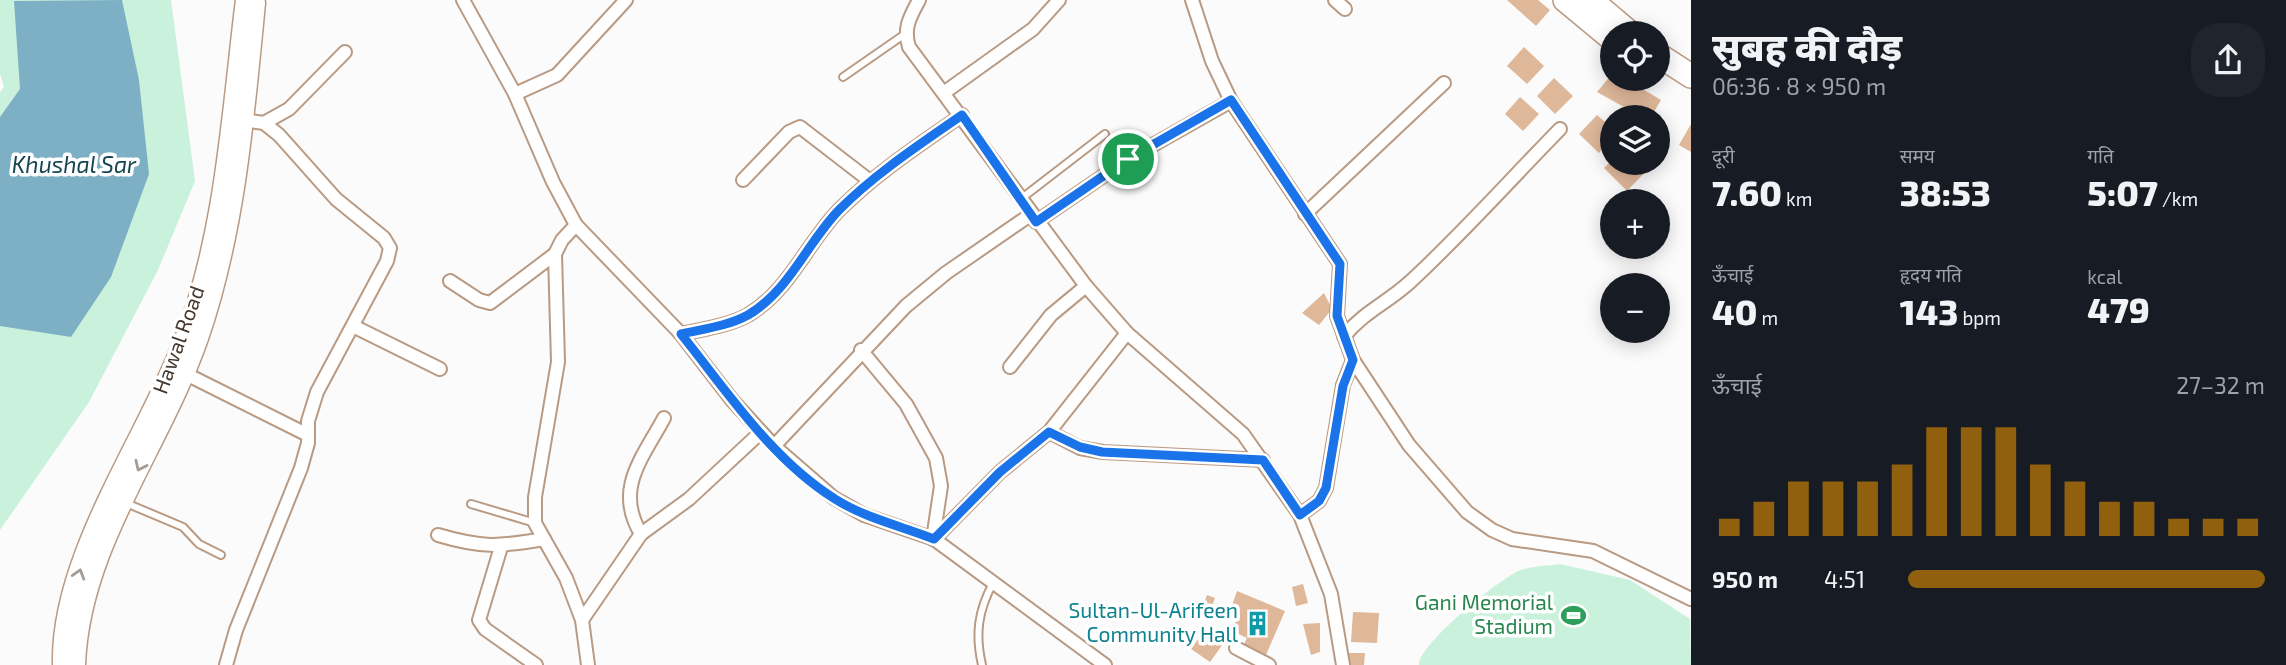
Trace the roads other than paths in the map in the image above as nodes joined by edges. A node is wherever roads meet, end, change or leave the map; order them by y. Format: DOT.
graph roads {
  1 [pos="245,0"];
  2 [pos="256,0"];
  3 [pos="463,0"];
  4 [pos="625,0"];
  5 [pos="919,0"];
  6 [pos="1059,0"];
  7 [pos="1192,0"];
  8 [pos="1565,0"];
  9 [pos="1591,0"];
  10 [pos="1616,21"];
  11 [pos="1600,29"];
  12 [pos="905,34"];
  13 [pos="345,52"];
  14 [pos="1670,62"];
  15 [pos="1691,76"];
  16 [pos="843,77"];
  17 [pos="1670,80"];
  18 [pos="1444,83"];
  19 [pos="945,92"];
  20 [pos="1691,93"];
  21 [pos="515,94"];
  22 [pos="1231,100"];
  23 [pos="962,115"];
  24 [pos="238,119"];
  25 [pos="264,123"];
  26 [pos="1560,129"];
  27 [pos="1105,134"];
  28 [pos="743,180"];
  29 [pos="870,181"];
  30 [pos="1020,200"];
  31 [pos="1305,214"];
  32 [pos="1033,219"];
  33 [pos="576,225"];
  34 [pos="555,254"];
  35 [pos="450,281"];
  36 [pos="1086,286"];
  37 [pos="353,326"];
  38 [pos="1127,333"];
  39 [pos="681,334"];
  40 [pos="1344,336"];
  41 [pos="861,350"];
  42 [pos="1353,360"];
  43 [pos="1010,367"];
  44 [pos="440,369"];
  45 [pos="178,371"];
  46 [pos="664,418"];
  47 [pos="761,432"];
  48 [pos="1049,432"];
  49 [pos="308,435"];
  50 [pos="774,446"];
  51 [pos="1263,460"];
  52 [pos="124,502"];
  53 [pos="471,504"];
  54 [pos="1300,515"];
  55 [pos="535,523"];
  56 [pos="641,534"];
  57 [pos="438,536"];
  58 [pos="544,539"];
  59 [pos="934,539"];
  60 [pos="501,547"];
  61 [pos="221,555"];
  62 [pos="993,583"];
  63 [pos="1691,599"];
  64 [pos="582,620"];
  65 [pos="1236,648"];
  66 [pos="62,665"];
  67 [pos="76,665"];
  68 [pos="226,665"];
  69 [pos="536,665"];
  70 [pos="588,665"];
  71 [pos="982,665"];
  72 [pos="1105,665"];
  73 [pos="1269,665"];
  74 [pos="1343,665"];
  1 -- 24 [label="main road, Hawal Road"];
  2 -- 24 [label="main road, Hawal Road"];
  3 -- 21 [label="street"];
  4 -- 21 [label="street"];
  5 -- 12 [label="street"];
  6 -- 19 [label="street"];
  7 -- 22 [label="street"];
  8 -- 11 [label="highway"];
  9 -- 10 [label="highway"];
  12 -- 16 [label="lane"];
  12 -- 19 [label="street"];
  13 -- 25 [label="street"];
  14 -- 15 [label="highway"];
  17 -- 20 [label="highway"];
  18 -- 31 [label="street"];
  19 -- 23 [label="street"];
  21 -- 33 [label="street"];
  22 -- 31 [label="street"];
  22 -- 32 [label="street"];
  23 -- 29 [label="street"];
  23 -- 30 [label="street"];
  24 -- 25 [label="street"];
  24 -- 45 [label="main road, Hawal Road"];
  25 -- 37 [label="street"];
  26 -- 40 [label="street"];
  27 -- 30 [label="lane"];
  28 -- 29 [label="street"];
  29 -- 39 [label="street"];
  30 -- 32 [label="street"];
  31 -- 40 [label="street"];
  32 -- 36 [label="street"];
  32 -- 41 [label="street"];
  33 -- 34 [label="street"];
  33 -- 39 [label="street"];
  34 -- 35 [label="street"];
  34 -- 55 [label="street"];
  36 -- 38 [label="street"];
  36 -- 43 [label="street"];
  37 -- 44 [label="street"];
  37 -- 49 [label="street"];
  38 -- 48 [label="street"];
  38 -- 51 [label="street"];
  39 -- 47 [label="street"];
  40 -- 42 [label="street"];
  41 -- 50 [label="street"];
  41 -- 59 [label="street"];
  42 -- 54 [label="street"];
  42 -- 63 [label="street"];
  45 -- 49 [label="street"];
  45 -- 52 [label="main road, Hawal Road, one-way"];
  66 -- 45 [label="main road, Hawal Road, one-way"];
  46 -- 56 [label="street"];
  47 -- 50 [label="street"];
  47 -- 56 [label="street"];
  48 -- 51 [label="street"];
  48 -- 59 [label="street"];
  49 -- 68 [label="street"];
  50 -- 59 [label="street"];
  51 -- 54 [label="street"];
  52 -- 61 [label="lane"];
  52 -- 67 [label="main road, Hawal Road"];
  53 -- 55 [label="lane"];
  54 -- 74 [label="street"];
  55 -- 58 [label="street"];
  56 -- 64 [label="street"];
  57 -- 60 [label="street"];
  58 -- 60 [label="street"];
  58 -- 64 [label="street"];
  59 -- 62 [label="street"];
  60 -- 69 [label="street"];
  62 -- 71 [label="lane"];
  62 -- 72 [label="street"];
  64 -- 70 [label="street"];
  65 -- 73 [label="street"];
}
